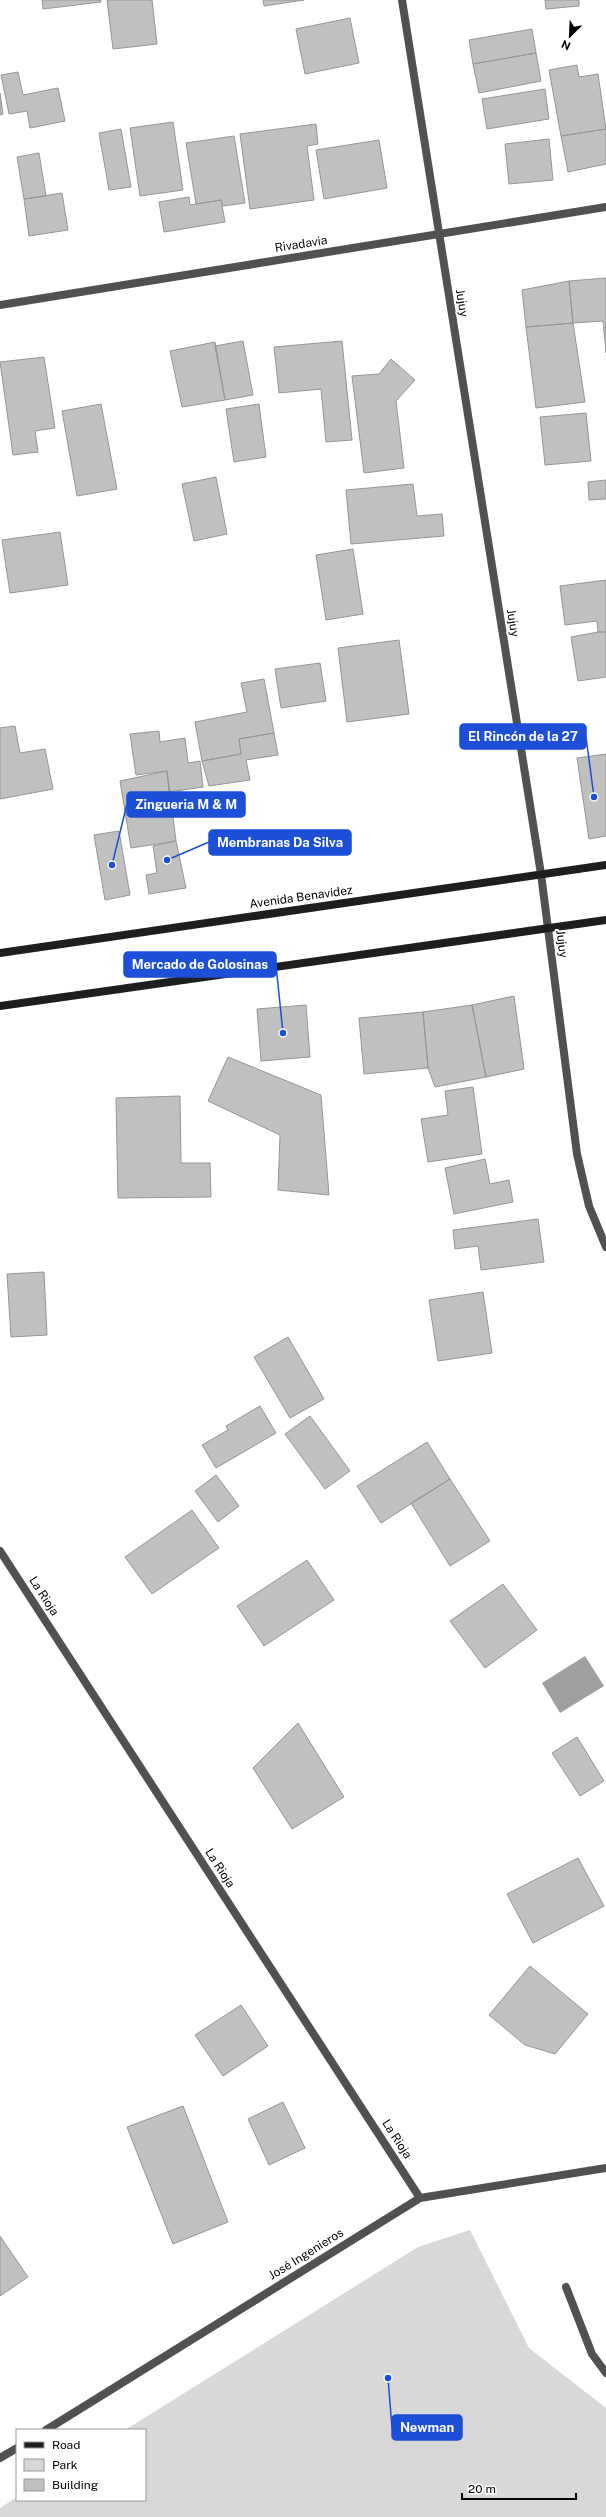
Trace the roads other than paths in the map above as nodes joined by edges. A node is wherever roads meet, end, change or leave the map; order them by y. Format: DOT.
graph roads {
  1 [pos="402,0"];
  2 [pos="606,207"];
  3 [pos="439,234"];
  4 [pos="0,306"];
  5 [pos="606,865"];
  6 [pos="541,874"];
  7 [pos="606,920"];
  8 [pos="548,929"];
  9 [pos="0,953"];
  10 [pos="0,1006"];
  11 [pos="606,1247"];
  12 [pos="0,1551"];
  13 [pos="606,2168"];
  14 [pos="420,2198"];
  15 [pos="566,2288"];
  16 [pos="606,2373"];
  17 [pos="48,2429"];
  18 [pos="16,2449"];
  19 [pos="0,2458"];
  1 -- 3 [label="street, Jujuy"];
  2 -- 3 [label="street, Rivadavia"];
  3 -- 4 [label="street, Rivadavia"];
  3 -- 6 [label="street, Jujuy"];
  5 -- 6 [label="main road, Avenida Benavídez"];
  6 -- 8 [label="street, Jujuy"];
  6 -- 9 [label="main road, Avenida Benavídez"];
  7 -- 8 [label="main road"];
  8 -- 10 [label="main road"];
  8 -- 11 [label="street, Jujuy"];
  12 -- 14 [label="street, La Rioja"];
  13 -- 14 [label="street, José Ingenieros"];
  14 -- 17 [label="street, José Ingenieros"];
  15 -- 16 [label="street"];
  18 -- 19 [label="street"];
}
